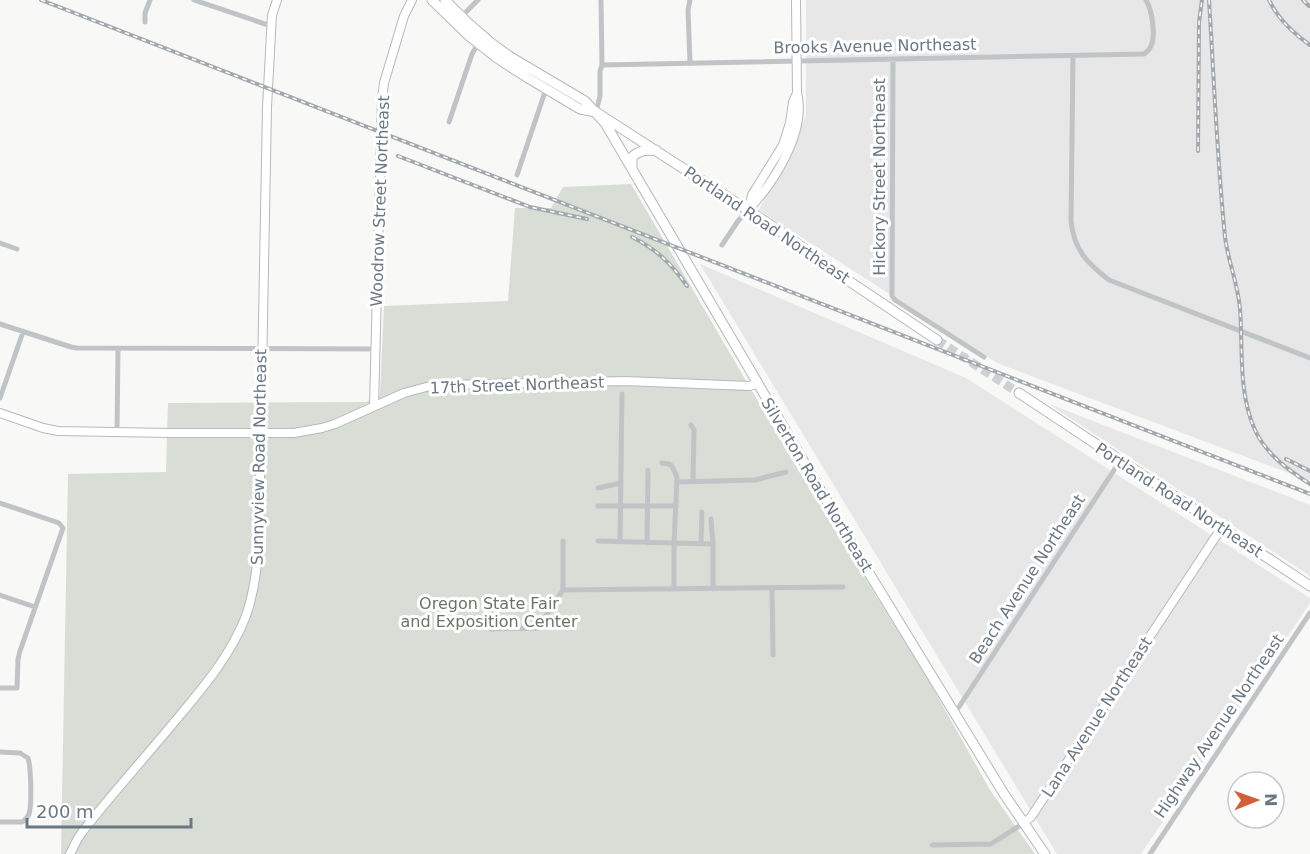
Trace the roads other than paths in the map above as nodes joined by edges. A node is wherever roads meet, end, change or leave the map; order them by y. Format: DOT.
graph roads {
  1 [pos="150,0"];
  2 [pos="194,0"];
  3 [pos="278,0"];
  4 [pos="412,0"];
  5 [pos="432,0"];
  6 [pos="445,0"];
  7 [pos="478,0"];
  8 [pos="601,0"];
  9 [pos="690,0"];
  10 [pos="796,0"];
  11 [pos="1146,0"];
  12 [pos="458,19"];
  13 [pos="145,22"];
  14 [pos="271,26"];
  15 [pos="481,40"];
  16 [pos="1073,56"];
  17 [pos="892,59"];
  18 [pos="796,61"];
  19 [pos="690,63"];
  20 [pos="602,64"];
  21 [pos="546,89"];
  22 [pos="596,112"];
  23 [pos="449,122"];
  24 [pos="656,150"];
  25 [pos="632,170"];
  26 [pos="516,175"];
  27 [pos="747,211"];
  28 [pos="0,243"];
  29 [pos="722,245"];
  30 [pos="17,249"];
  31 [pos="0,324"];
  32 [pos="23,332"];
  33 [pos="937,340"];
  34 [pos="118,349"];
  35 [pos="262,349"];
  36 [pos="375,350"];
  37 [pos="984,357"];
  38 [pos="1310,358"];
  39 [pos="757,384"];
  40 [pos="1019,393"];
  41 [pos="622,394"];
  42 [pos="0,398"];
  43 [pos="374,406"];
  44 [pos="0,413"];
  45 [pos="691,425"];
  46 [pos="117,432"];
  47 [pos="261,433"];
  48 [pos="1120,461"];
  49 [pos="662,463"];
  50 [pos="648,470"];
  51 [pos="786,472"];
  52 [pos="677,482"];
  53 [pos="693,482"];
  54 [pos="621,483"];
  55 [pos="598,488"];
  56 [pos="0,503"];
  57 [pos="598,506"];
  58 [pos="620,506"];
  59 [pos="648,506"];
  60 [pos="676,506"];
  61 [pos="702,512"];
  62 [pos="711,519"];
  63 [pos="1221,527"];
  64 [pos="563,541"];
  65 [pos="598,541"];
  66 [pos="620,542"];
  67 [pos="647,543"];
  68 [pos="674,544"];
  69 [pos="702,544"];
  70 [pos="713,544"];
  71 [pos="1310,586"];
  72 [pos="843,587"];
  73 [pos="772,588"];
  74 [pos="674,589"];
  75 [pos="713,589"];
  76 [pos="563,590"];
  77 [pos="0,595"];
  78 [pos="34,606"];
  79 [pos="1310,613"];
  80 [pos="491,629"];
  81 [pos="772,655"];
  82 [pos="0,688"];
  83 [pos="956,713"];
  84 [pos="0,752"];
  85 [pos="0,822"];
  86 [pos="1023,823"];
  87 [pos="932,845"];
  88 [pos="70,854"];
  89 [pos="1045,854"];
  90 [pos="1150,854"];
  1 -- 13 [label="street"];
  2 -- 14 [label="street"];
  3 -- 14 [label="main road, Sunnyview Road Northeast"];
  4 -- 36 [label="main road, Woodrow Street Northeast"];
  5 -- 12 [label="main road"];
  6 -- 12 [label="main road"];
  7 -- 12 [label="street"];
  8 -- 20 [label="street"];
  9 -- 19 [label="street"];
  10 -- 18 [label="main road"];
  11 -- 16 [label="street, Brooks Avenue Northeast"];
  12 -- 15 [label="main road"];
  14 -- 35 [label="main road, Sunnyview Road Northeast"];
  15 -- 21 [label="main road"];
  15 -- 22 [label="main road"];
  15 -- 23 [label="street"];
  16 -- 17 [label="street, Brooks Avenue Northeast"];
  16 -- 38 [label="street"];
  17 -- 18 [label="street, Brooks Avenue Northeast"];
  17 -- 37 [label="street, Hickory Street Northeast"];
  18 -- 19 [label="street, Brooks Avenue Northeast"];
  18 -- 27 [label="main road"];
  19 -- 20 [label="street, Brooks Avenue Northeast"];
  20 -- 22 [label="street"];
  21 -- 22 [label="main road"];
  21 -- 26 [label="street"];
  22 -- 24 [label="main road, Portland Road Northeast"];
  22 -- 25 [label="main road, Silverton Road Northeast"];
  24 -- 25 [label="main road"];
  24 -- 27 [label="main road, Portland Road Northeast"];
  25 -- 39 [label="main road, Silverton Road Northeast"];
  27 -- 29 [label="street"];
  27 -- 33 [label="main road, Portland Road Northeast"];
  28 -- 30 [label="street"];
  31 -- 32 [label="street"];
  32 -- 34 [label="street"];
  32 -- 42 [label="street"];
  34 -- 35 [label="street"];
  34 -- 46 [label="street"];
  35 -- 36 [label="street"];
  35 -- 47 [label="main road, Sunnyview Road Northeast"];
  36 -- 43 [label="main road, Woodrow Street Northeast"];
  39 -- 43 [label="main road, 17th Street Northeast"];
  39 -- 83 [label="main road, Silverton Road Northeast"];
  40 -- 48 [label="main road, Portland Road Northeast"];
  41 -- 54 [label="street"];
  43 -- 47 [label="main road, 17th Street Northeast"];
  44 -- 46 [label="main road, 17th Street Northeast"];
  45 -- 53 [label="street"];
  46 -- 47 [label="main road, 17th Street Northeast"];
  47 -- 88 [label="main road, Sunnyview Road Northeast"];
  48 -- 63 [label="main road, Portland Road Northeast"];
  48 -- 83 [label="street, Beach Avenue Northeast"];
  49 -- 52 [label="street"];
  50 -- 59 [label="street"];
  51 -- 53 [label="street"];
  52 -- 53 [label="street"];
  52 -- 60 [label="street"];
  54 -- 55 [label="street"];
  54 -- 58 [label="street"];
  56 -- 78 [label="street"];
  57 -- 58 [label="street"];
  58 -- 59 [label="street"];
  58 -- 66 [label="street"];
  59 -- 60 [label="street"];
  59 -- 67 [label="street"];
  60 -- 68 [label="street"];
  61 -- 69 [label="street"];
  62 -- 70 [label="street"];
  63 -- 71 [label="main road, Portland Road Northeast"];
  63 -- 86 [label="main road, Lana Avenue Northeast"];
  64 -- 76 [label="street"];
  65 -- 66 [label="street"];
  66 -- 67 [label="street"];
  67 -- 68 [label="street"];
  68 -- 69 [label="street"];
  68 -- 74 [label="street"];
  69 -- 70 [label="street"];
  70 -- 75 [label="street"];
  72 -- 73 [label="street"];
  73 -- 75 [label="street"];
  73 -- 81 [label="street"];
  74 -- 75 [label="street"];
  74 -- 76 [label="street"];
  76 -- 80 [label="street"];
  77 -- 78 [label="street"];
  78 -- 82 [label="street"];
  79 -- 90 [label="street, Highway Avenue Northeast"];
  83 -- 86 [label="main road, Silverton Road Northeast"];
  84 -- 85 [label="street"];
  86 -- 87 [label="street, Lana Avenue Northeast"];
  86 -- 89 [label="main road, Silverton Road Northeast"];
}
